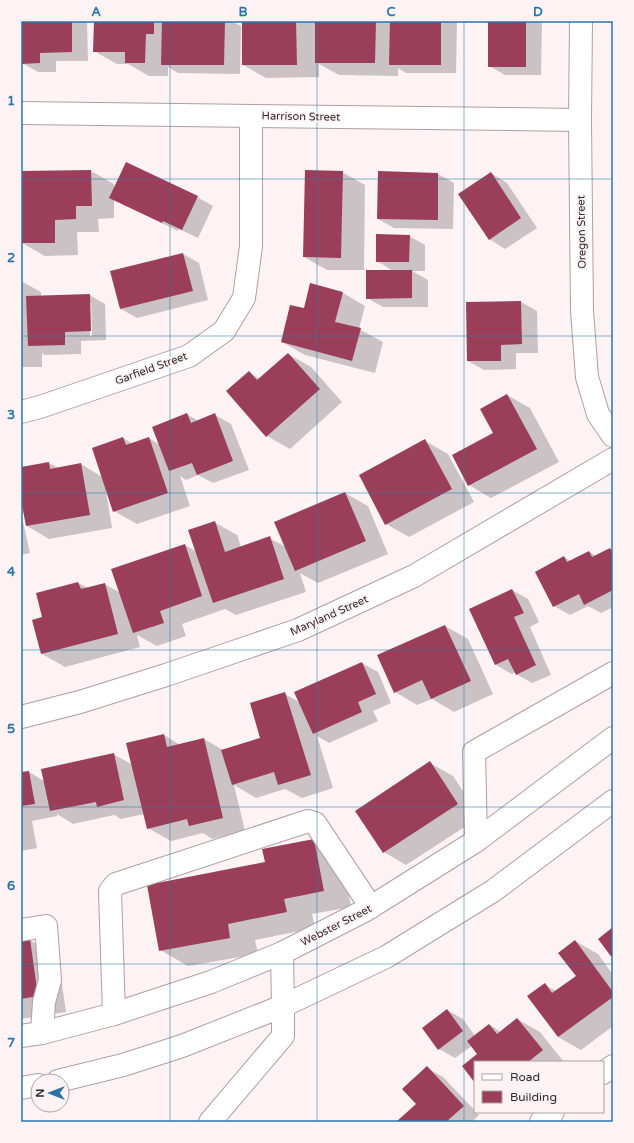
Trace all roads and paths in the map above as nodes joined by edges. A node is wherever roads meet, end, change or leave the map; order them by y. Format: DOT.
graph roads {
  1 [pos="581,21"];
  2 [pos="21,114"];
  3 [pos="252,116"];
  4 [pos="580,120"];
  5 [pos="21,412"];
  6 [pos="613,436"];
  7 [pos="613,459"];
  8 [pos="613,673"];
  9 [pos="21,717"];
  10 [pos="613,738"];
  11 [pos="613,801"];
  12 [pos="476,841"];
  13 [pos="371,907"];
  14 [pos="21,930"];
  15 [pos="282,953"];
  16 [pos="284,1006"];
  17 [pos="114,1014"];
  18 [pos="42,1032"];
  19 [pos="21,1036"];
  20 [pos="613,1066"];
  21 [pos="604,1072"];
  22 [pos="70,1078"];
  23 [pos="552,1113"];
  24 [pos="210,1122"];
  25 [pos="541,1122"];
  1 -- 4 [label="street, Oregon Street"];
  2 -- 3 [label="street, Harrison Street"];
  3 -- 4 [label="street, Harrison Street"];
  3 -- 5 [label="street, Garfield Street"];
  4 -- 6 [label="street, Oregon Street"];
  7 -- 9 [label="street, Maryland Street"];
  8 -- 12 [label="street"];
  10 -- 12 [label="street, Webster Street"];
  11 -- 16 [label="street"];
  12 -- 13 [label="street, Webster Street"];
  13 -- 15 [label="street, Webster Street"];
  13 -- 17 [label="street"];
  14 -- 18 [label="street"];
  15 -- 16 [label="street"];
  15 -- 17 [label="street, Webster Street"];
  16 -- 22 [label="street"];
  16 -- 24 [label="street"];
  17 -- 18 [label="street, Webster Street"];
  18 -- 19 [label="street, Webster Street"];
  20 -- 21 [label="street"];
  23 -- 25 [label="street"];
}
